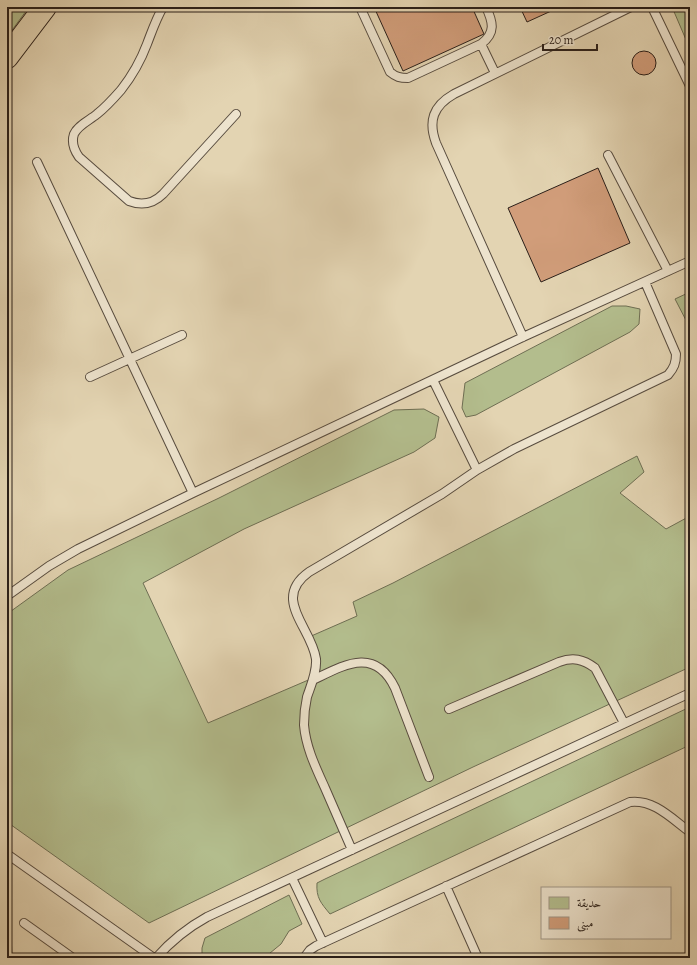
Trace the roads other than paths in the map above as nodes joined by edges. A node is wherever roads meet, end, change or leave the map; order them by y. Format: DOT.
graph roads {
  1 [pos="45,7"];
  2 [pos="163,7"];
  3 [pos="360,7"];
  4 [pos="486,7"];
  5 [pos="631,7"];
  6 [pos="652,7"];
  7 [pos="481,44"];
  8 [pos="7,57"];
  9 [pos="495,74"];
  10 [pos="690,86"];
  11 [pos="236,114"];
  12 [pos="608,155"];
  13 [pos="37,162"];
  14 [pos="690,261"];
  15 [pos="668,271"];
  16 [pos="645,282"];
  17 [pos="182,335"];
  18 [pos="523,337"];
  19 [pos="130,359"];
  20 [pos="90,377"];
  21 [pos="433,380"];
  22 [pos="477,470"];
  23 [pos="193,493"];
  24 [pos="7,596"];
  25 [pos="313,680"];
  26 [pos="690,692"];
  27 [pos="449,709"];
  28 [pos="624,723"];
  29 [pos="429,777"];
  30 [pos="690,832"];
  31 [pos="352,850"];
  32 [pos="7,854"];
  33 [pos="292,878"];
  34 [pos="446,886"];
  35 [pos="24,923"];
  36 [pos="323,943"];
  37 [pos="73,958"];
  38 [pos="155,958"];
  39 [pos="304,958"];
  40 [pos="478,958"];
  1 -- 8 [label="highway"];
  2 -- 11 [label="lane"];
  3 -- 7 [label="lane"];
  4 -- 7 [label="lane"];
  5 -- 9 [label="lane"];
  6 -- 10 [label="lane"];
  7 -- 9 [label="lane"];
  9 -- 18 [label="lane"];
  12 -- 15 [label="lane"];
  13 -- 19 [label="lane"];
  14 -- 15 [label="lane"];
  15 -- 16 [label="lane"];
  16 -- 18 [label="lane"];
  16 -- 22 [label="lane"];
  17 -- 19 [label="lane"];
  18 -- 21 [label="lane"];
  19 -- 20 [label="lane"];
  19 -- 23 [label="lane"];
  21 -- 22 [label="lane"];
  21 -- 23 [label="lane"];
  22 -- 25 [label="lane"];
  23 -- 24 [label="lane"];
  25 -- 29 [label="lane"];
  25 -- 31 [label="lane"];
  26 -- 28 [label="lane"];
  27 -- 28 [label="lane"];
  28 -- 31 [label="lane"];
  30 -- 34 [label="lane"];
  31 -- 33 [label="lane"];
  32 -- 38 [label="lane"];
  33 -- 36 [label="lane"];
  33 -- 38 [label="lane"];
  34 -- 36 [label="lane"];
  34 -- 40 [label="lane"];
  35 -- 37 [label="lane"];
  36 -- 39 [label="lane"];
}
